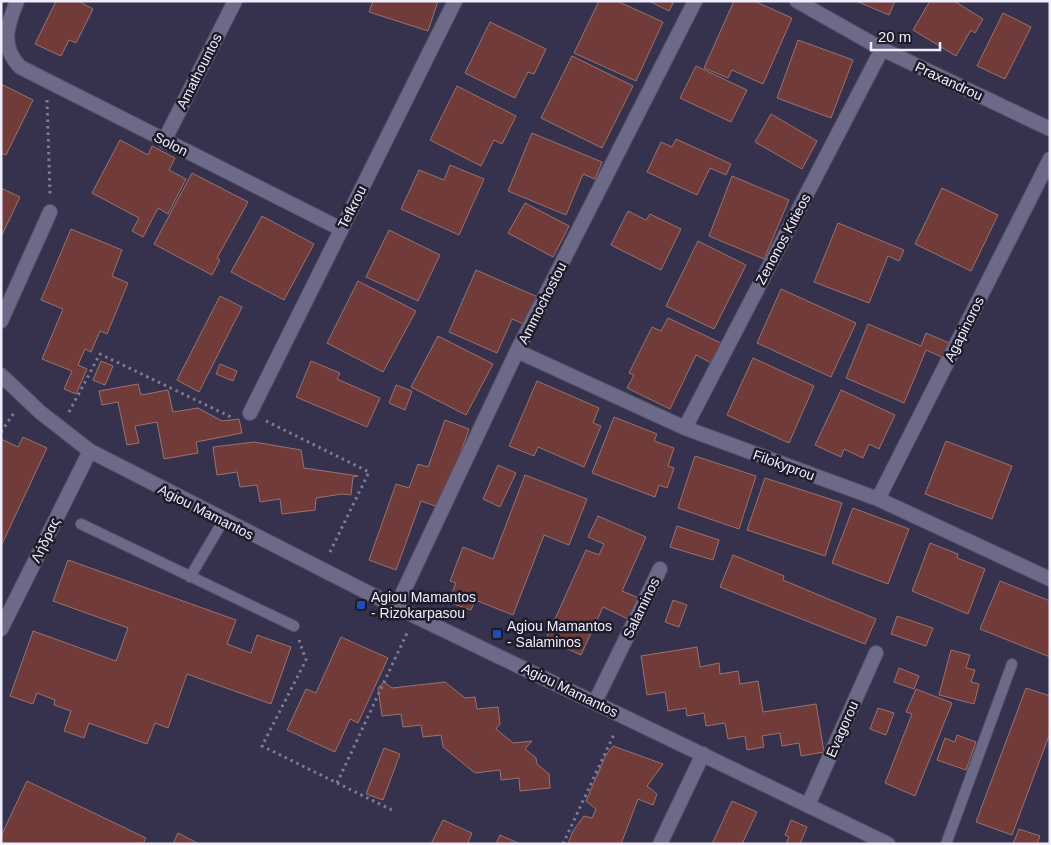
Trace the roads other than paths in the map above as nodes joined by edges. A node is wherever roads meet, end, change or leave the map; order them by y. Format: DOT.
graph roads {
  1 [pos="18,1"];
  2 [pos="235,1"];
  3 [pos="455,1"];
  4 [pos="695,1"];
  5 [pos="798,1"];
  6 [pos="882,49"];
  7 [pos="1050,129"];
  8 [pos="164,140"];
  9 [pos="1050,159"];
  10 [pos="50,212"];
  11 [pos="341,230"];
  12 [pos="1,321"];
  13 [pos="517,352"];
  14 [pos="1,375"];
  15 [pos="250,412"];
  16 [pos="685,428"];
  17 [pos="90,451"];
  18 [pos="878,499"];
  19 [pos="224,521"];
  20 [pos="81,524"];
  21 [pos="660,568"];
  22 [pos="190,577"];
  23 [pos="1050,579"];
  24 [pos="396,607"];
  25 [pos="294,626"];
  26 [pos="1,629"];
  27 [pos="876,653"];
  28 [pos="1012,664"];
  29 [pos="595,702"];
  30 [pos="703,754"];
  31 [pos="808,805"];
  32 [pos="660,844"];
  33 [pos="888,844"];
  34 [pos="946,844"];
  1 -- 8 [label="street, Solon"];
  2 -- 8 [label="street, Amathountos"];
  3 -- 11 [label="street, Tefkrou"];
  4 -- 13 [label="street, Ammochostou"];
  5 -- 6 [label="street, Praxandrou"];
  6 -- 7 [label="street, Praxandrou"];
  6 -- 16 [label="street, Zenonos Kitieos"];
  8 -- 11 [label="street, Solon"];
  9 -- 18 [label="street, Agapinoros"];
  10 -- 12 [label="street"];
  11 -- 15 [label="street, Tefkrou"];
  13 -- 16 [label="street, Filokyprou"];
  13 -- 24 [label="street, Ammochostou"];
  14 -- 17 [label="street, Agiou Mamantos"];
  16 -- 18 [label="street, Filokyprou"];
  17 -- 19 [label="street, Agiou Mamantos"];
  17 -- 26 [label="street, Λήδρας"];
  18 -- 23 [label="street, Filokyprou"];
  19 -- 22 [label="lane"];
  19 -- 24 [label="street, Agiou Mamantos"];
  20 -- 22 [label="lane"];
  21 -- 29 [label="street, Salaminos"];
  22 -- 25 [label="lane"];
  24 -- 29 [label="street, Agiou Mamantos"];
  27 -- 31 [label="street, Evagorou"];
  28 -- 34 [label="lane"];
  29 -- 30 [label="street, Agiou Mamantos"];
  30 -- 31 [label="street, Agiou Mamantos"];
  30 -- 32 [label="street"];
  31 -- 33 [label="street, Agiou Mamantos"];
}
